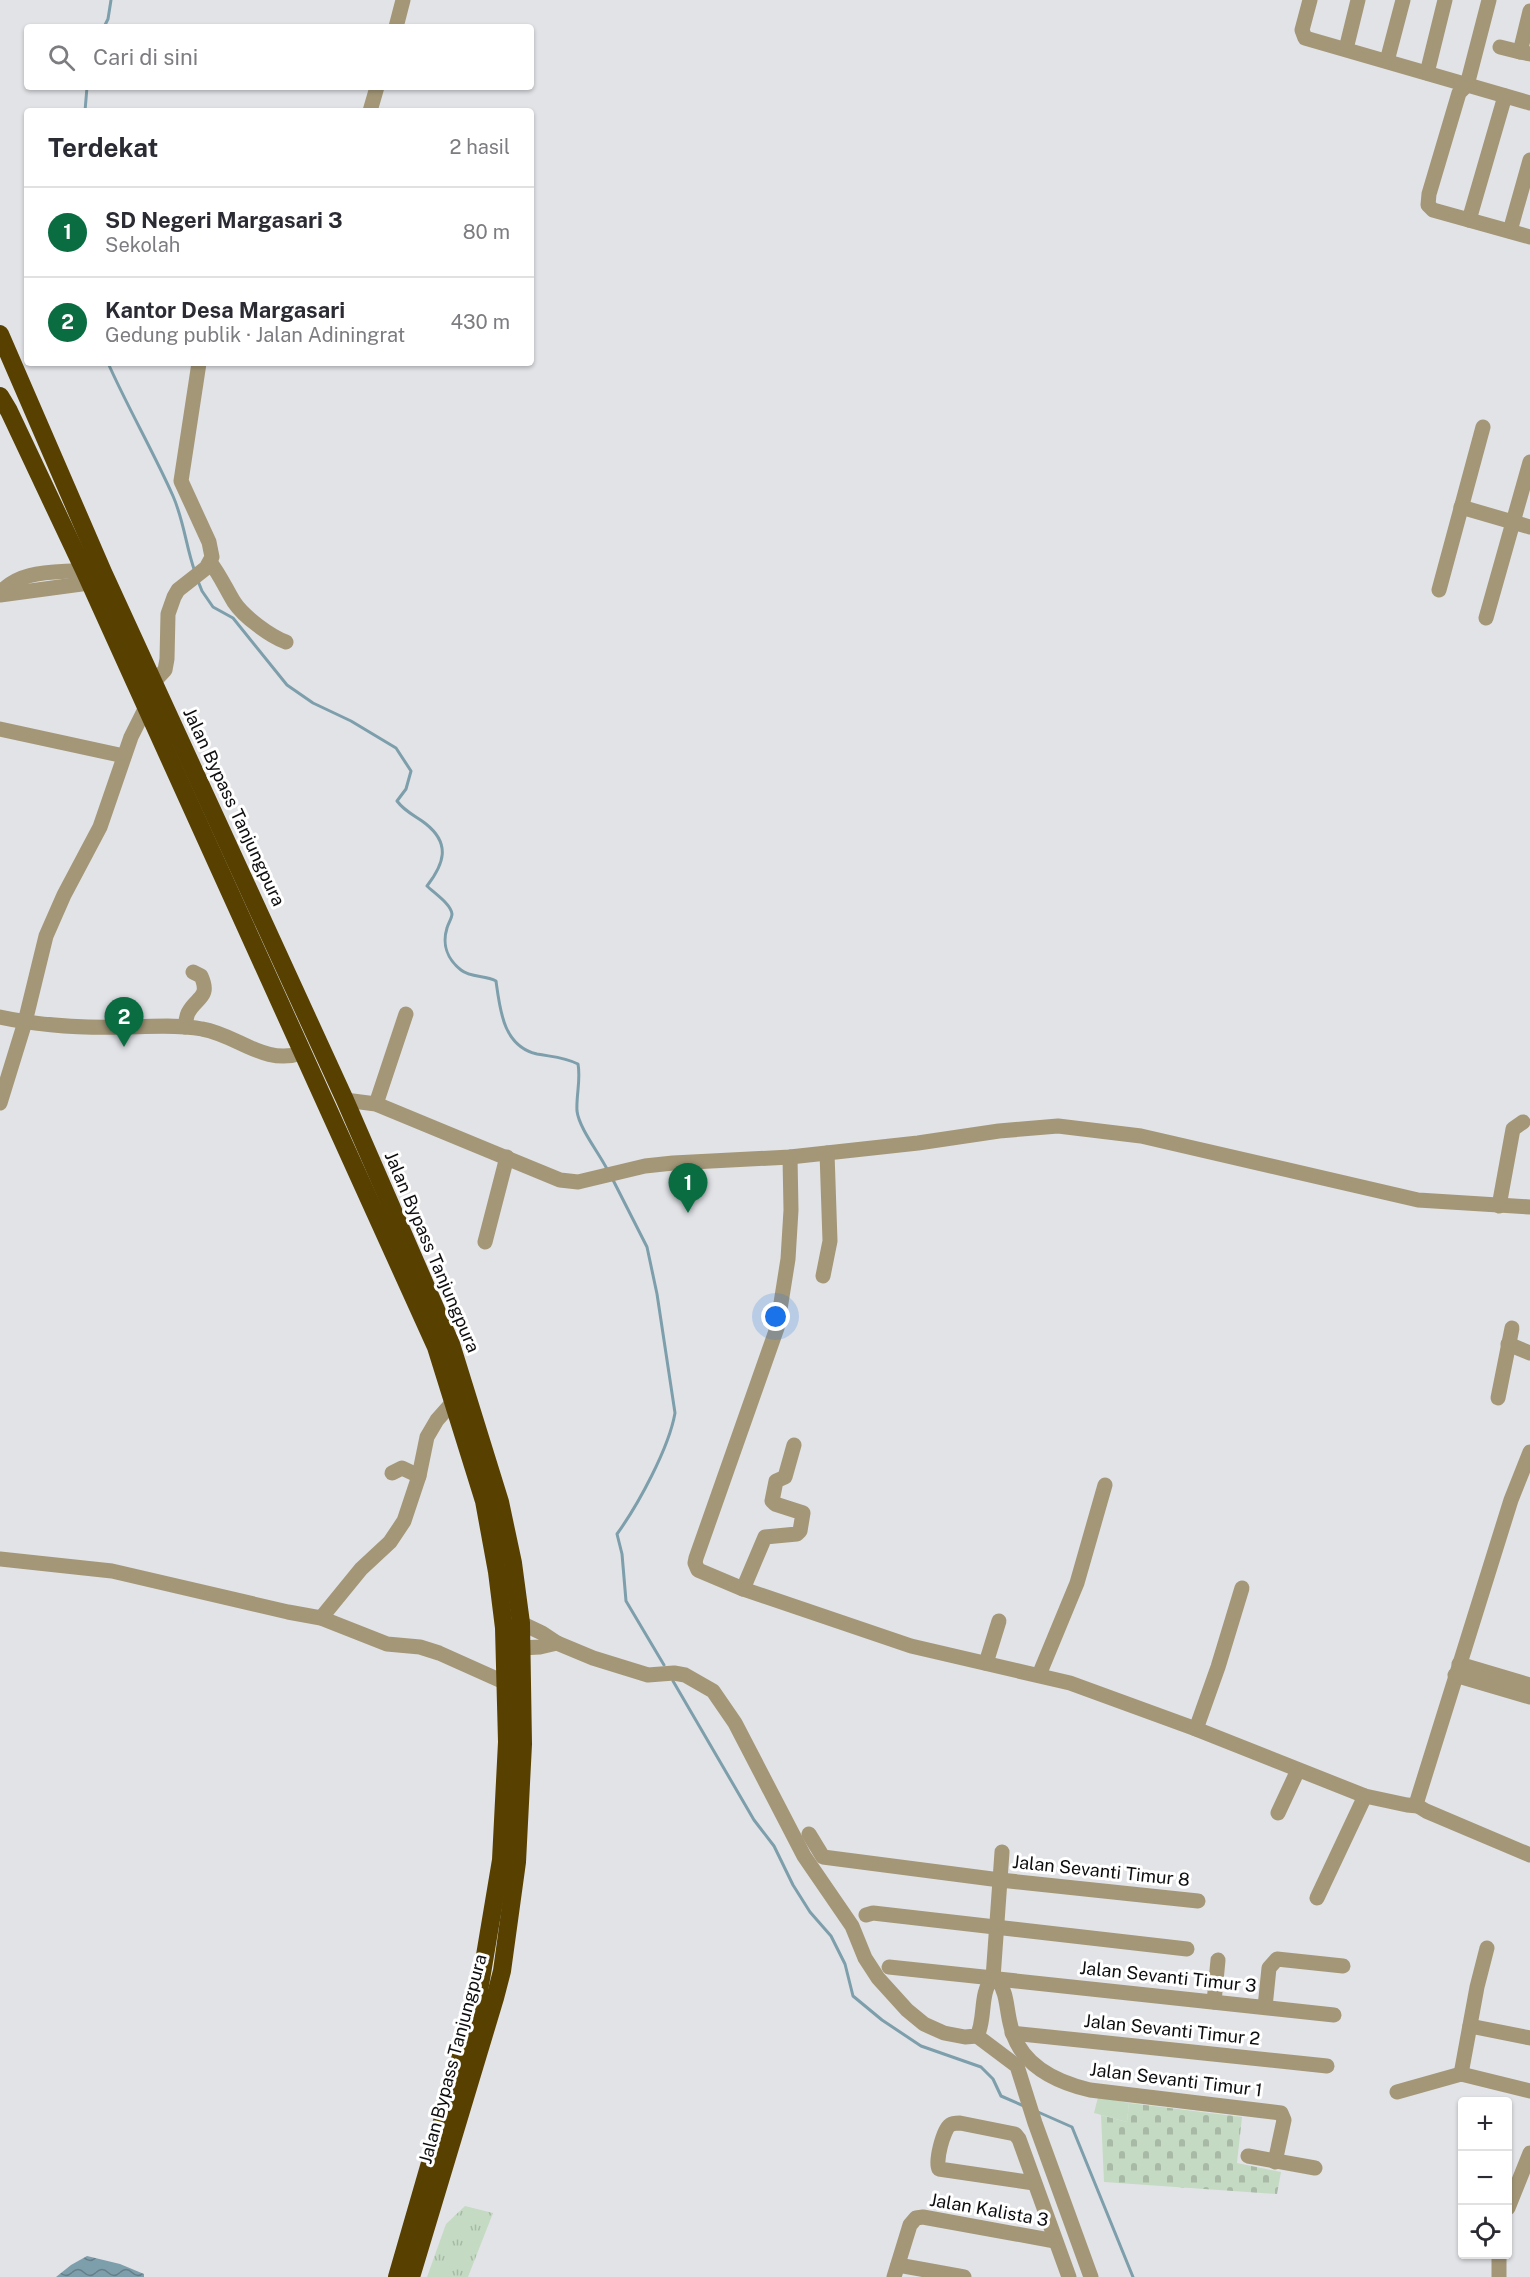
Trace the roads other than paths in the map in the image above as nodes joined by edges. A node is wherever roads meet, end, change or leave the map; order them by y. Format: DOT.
graph roads {
  1 [pos="404,0"];
  2 [pos="1310,0"];
  3 [pos="1358,0"];
  4 [pos="1402,0"];
  5 [pos="1445,0"];
  6 [pos="1489,0"];
  7 [pos="1530,10"];
  8 [pos="397,24"];
  9 [pos="1500,48"];
  10 [pos="1346,49"];
  11 [pos="1525,53"];
  12 [pos="1387,61"];
  13 [pos="1427,73"];
  14 [pos="1467,85"];
  15 [pos="376,90"];
  16 [pos="1505,96"];
  17 [pos="1530,103"];
  18 [pos="371,108"];
  19 [pos="1530,160"];
  20 [pos="1469,220"];
  21 [pos="1510,231"];
  22 [pos="1530,237"];
  23 [pos="0,334"];
  24 [pos="199,366"];
  25 [pos="0,396"];
  26 [pos="1483,427"];
  27 [pos="1530,462"];
  28 [pos="1461,507"];
  29 [pos="1513,522"];
  30 [pos="1530,527"];
  31 [pos="208,565"];
  32 [pos="86,576"];
  33 [pos="1439,591"];
  34 [pos="0,594"];
  35 [pos="1486,618"];
  36 [pos="286,642"];
  37 [pos="153,683"];
  38 [pos="146,707"];
  39 [pos="0,729"];
  40 [pos="124,756"];
  41 [pos="193,972"];
  42 [pos="406,1014"];
  43 [pos="0,1017"];
  44 [pos="25,1022"];
  45 [pos="185,1027"];
  46 [pos="302,1053"];
  47 [pos="1,1097"];
  48 [pos="345,1100"];
  49 [pos="376,1104"];
  50 [pos="1522,1122"];
  51 [pos="827,1153"];
  52 [pos="790,1157"];
  53 [pos="507,1158"];
  54 [pos="1498,1206"];
  55 [pos="1530,1208"];
  56 [pos="486,1242"];
  57 [pos="823,1276"];
  58 [pos="1512,1329"];
  59 [pos="1508,1344"];
  60 [pos="1530,1353"];
  61 [pos="1498,1398"];
  62 [pos="453,1402"];
  63 [pos="794,1445"];
  64 [pos="1530,1452"];
  65 [pos="392,1473"];
  66 [pos="419,1476"];
  67 [pos="1105,1485"];
  68 [pos="0,1559"];
  69 [pos="1242,1588"];
  70 [pos="743,1589"];
  71 [pos="321,1618"];
  72 [pos="999,1621"];
  73 [pos="520,1623"];
  74 [pos="556,1643"];
  75 [pos="521,1648"];
  76 [pos="986,1663"];
  77 [pos="1457,1670"];
  78 [pos="1039,1675"];
  79 [pos="506,1683"];
  80 [pos="1530,1685"];
  81 [pos="1530,1697"];
  82 [pos="1196,1729"];
  83 [pos="1298,1770"];
  84 [pos="1365,1796"];
  85 [pos="1418,1806"];
  86 [pos="1278,1813"];
  87 [pos="809,1834"];
  88 [pos="1002,1852"];
  89 [pos="1530,1855"];
  90 [pos="1000,1880"];
  91 [pos="1317,1898"];
  92 [pos="1198,1901"];
  93 [pos="866,1915"];
  94 [pos="996,1928"];
  95 [pos="1487,1948"];
  96 [pos="1187,1949"];
  97 [pos="1218,1960"];
  98 [pos="1343,1966"];
  99 [pos="889,1967"];
  100 [pos="995,1979"];
  101 [pos="1214,2002"];
  102 [pos="1265,2007"];
  103 [pos="1334,2015"];
  104 [pos="1470,2026"];
  105 [pos="1012,2033"];
  106 [pos="977,2036"];
  107 [pos="1530,2038"];
  108 [pos="1328,2066"];
  109 [pos="1461,2074"];
  110 [pos="1530,2091"];
  111 [pos="1397,2092"];
  112 [pos="1530,2153"];
  113 [pos="1248,2157"];
  114 [pos="1275,2162"];
  115 [pos="1315,2168"];
  116 [pos="1034,2183"];
  117 [pos="1509,2205"];
  118 [pos="1055,2241"];
  119 [pos="1499,2259"];
  120 [pos="896,2271"];
  121 [pos="397,2277"];
  122 [pos="411,2277"];
  123 [pos="964,2277"];
  124 [pos="1069,2277"];
  125 [pos="1091,2277"];
  126 [pos="1499,2277"];
  1 -- 8 [label="street"];
  2 -- 10 [label="street"];
  3 -- 10 [label="street"];
  4 -- 12 [label="street"];
  5 -- 13 [label="street"];
  6 -- 14 [label="street"];
  7 -- 11 [label="street"];
  9 -- 11 [label="street"];
  10 -- 12 [label="street"];
  12 -- 13 [label="street"];
  13 -- 14 [label="street"];
  14 -- 16 [label="street"];
  14 -- 20 [label="street"];
  15 -- 18 [label="street"];
  16 -- 17 [label="street"];
  16 -- 20 [label="street"];
  19 -- 21 [label="street"];
  20 -- 21 [label="street"];
  21 -- 22 [label="street"];
  23 -- 37 [label="highway, Jalan Bypass Tanjungpura"];
  24 -- 31 [label="street"];
  25 -- 32 [label="highway, Jalan Bypass Tanjungpura"];
  26 -- 28 [label="street"];
  27 -- 29 [label="street"];
  28 -- 29 [label="street"];
  28 -- 33 [label="street"];
  29 -- 30 [label="street"];
  29 -- 35 [label="street"];
  31 -- 36 [label="street"];
  31 -- 37 [label="street"];
  32 -- 34 [label="street"];
  32 -- 38 [label="highway, Jalan Bypass Tanjungpura"];
  37 -- 48 [label="highway, Jalan Bypass Tanjungpura"];
  38 -- 40 [label="street"];
  38 -- 46 [label="highway, Jalan Bypass Tanjungpura"];
  39 -- 40 [label="street"];
  40 -- 44 [label="street"];
  41 -- 45 [label="street"];
  42 -- 49 [label="street"];
  43 -- 44 [label="street"];
  44 -- 45 [label="street"];
  44 -- 47 [label="street"];
  45 -- 46 [label="street"];
  46 -- 62 [label="highway, Jalan Bypass Tanjungpura"];
  48 -- 49 [label="street"];
  48 -- 73 [label="highway, Jalan Bypass Tanjungpura"];
  49 -- 53 [label="street"];
  50 -- 54 [label="street"];
  51 -- 52 [label="street"];
  51 -- 54 [label="street"];
  51 -- 57 [label="street"];
  52 -- 53 [label="street"];
  52 -- 70 [label="street"];
  53 -- 56 [label="street"];
  54 -- 55 [label="street"];
  58 -- 59 [label="street"];
  59 -- 60 [label="street"];
  59 -- 61 [label="street"];
  62 -- 66 [label="street"];
  62 -- 79 [label="highway, Jalan Bypass Tanjungpura"];
  63 -- 70 [label="street"];
  64 -- 77 [label="street"];
  65 -- 66 [label="street"];
  66 -- 71 [label="street"];
  67 -- 78 [label="street"];
  68 -- 71 [label="street"];
  69 -- 82 [label="street"];
  70 -- 76 [label="street"];
  71 -- 79 [label="street"];
  72 -- 76 [label="street"];
  73 -- 74 [label="street"];
  73 -- 75 [label="highway, Jalan Bypass Tanjungpura"];
  74 -- 75 [label="street"];
  74 -- 106 [label="street"];
  75 -- 122 [label="highway, Jalan Bypass Tanjungpura"];
  76 -- 78 [label="street"];
  77 -- 80 [label="street"];
  77 -- 81 [label="street"];
  77 -- 85 [label="street"];
  78 -- 82 [label="street"];
  79 -- 121 [label="highway, Jalan Bypass Tanjungpura"];
  82 -- 83 [label="street"];
  83 -- 84 [label="street"];
  83 -- 86 [label="street"];
  84 -- 85 [label="street"];
  84 -- 91 [label="street"];
  85 -- 89 [label="street"];
  87 -- 90 [label="street, Jalan Sevanti Timur 8"];
  88 -- 90 [label="street"];
  90 -- 92 [label="street, Jalan Sevanti Timur 8"];
  90 -- 94 [label="street"];
  93 -- 94 [label="street"];
  94 -- 96 [label="street"];
  94 -- 100 [label="street"];
  95 -- 104 [label="street"];
  97 -- 101 [label="street"];
  98 -- 102 [label="street"];
  99 -- 100 [label="street, Jalan Sevanti Timur 3"];
  100 -- 101 [label="street, Jalan Sevanti Timur 3"];
  100 -- 105 [label="street"];
  100 -- 106 [label="street"];
  101 -- 102 [label="street, Jalan Sevanti Timur 3"];
  102 -- 103 [label="street, Jalan Sevanti Timur 3"];
  104 -- 107 [label="street"];
  104 -- 109 [label="street"];
  105 -- 108 [label="street, Jalan Sevanti Timur 2"];
  105 -- 114 [label="street, Jalan Sevanti Timur 1"];
  106 -- 125 [label="street"];
  109 -- 110 [label="street"];
  109 -- 111 [label="street"];
  112 -- 117 [label="street"];
  113 -- 114 [label="street"];
  114 -- 115 [label="street"];
  116 -- 116 [label="street"];
  116 -- 118 [label="street"];
  118 -- 120 [label="street, Jalan Kalista 3"];
  118 -- 124 [label="street"];
  119 -- 126 [label="street"];
  120 -- 123 [label="street"];
}
